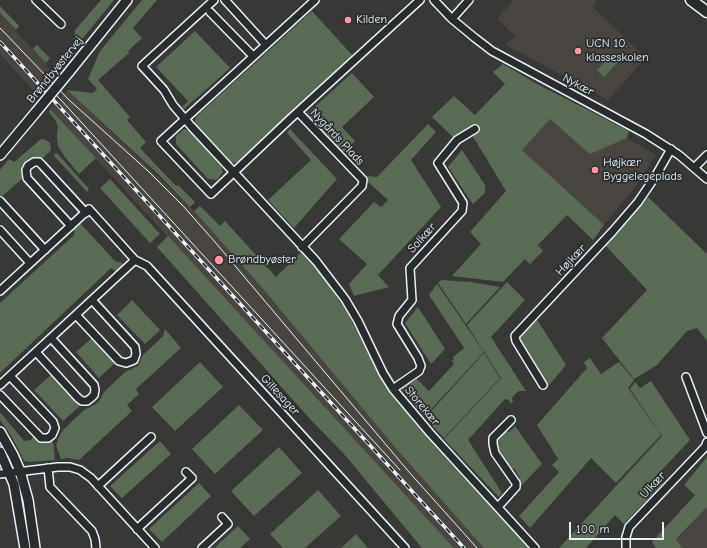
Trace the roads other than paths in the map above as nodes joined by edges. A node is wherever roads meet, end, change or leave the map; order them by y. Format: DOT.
graph roads {
  1 [pos="36,0"];
  2 [pos="127,0"];
  3 [pos="214,0"];
  4 [pos="225,0"];
  5 [pos="315,0"];
  6 [pos="420,0"];
  7 [pos="434,0"];
  8 [pos="469,0"];
  9 [pos="691,0"];
  10 [pos="210,12"];
  11 [pos="707,12"];
  12 [pos="452,19"];
  13 [pos="61,24"];
  14 [pos="266,45"];
  15 [pos="253,56"];
  16 [pos="298,112"];
  17 [pos="185,120"];
  18 [pos="475,128"];
  19 [pos="671,149"];
  20 [pos="0,155"];
  21 [pos="707,155"];
  22 [pos="695,167"];
  23 [pos="233,172"];
  24 [pos="707,179"];
  25 [pos="0,201"];
  26 [pos="86,213"];
  27 [pos="71,226"];
  28 [pos="0,230"];
  29 [pos="302,247"];
  30 [pos="45,250"];
  31 [pos="136,260"];
  32 [pos="30,263"];
  33 [pos="1,287"];
  34 [pos="92,300"];
  35 [pos="76,315"];
  36 [pos="51,338"];
  37 [pos="36,352"];
  38 [pos="10,376"];
  39 [pos="686,377"];
  40 [pos="0,385"];
  41 [pos="543,385"];
  42 [pos="393,389"];
  43 [pos="0,395"];
  44 [pos="511,420"];
  45 [pos="0,432"];
  46 [pos="707,432"];
  47 [pos="151,437"];
  48 [pos="707,442"];
  49 [pos="0,452"];
  50 [pos="48,468"];
  51 [pos="20,471"];
  52 [pos="10,472"];
  53 [pos="186,472"];
  54 [pos="0,474"];
  55 [pos="98,486"];
  56 [pos="498,507"];
  57 [pos="222,517"];
  58 [pos="137,529"];
  59 [pos="25,548"];
  60 [pos="35,548"];
  61 [pos="96,548"];
  62 [pos="155,548"];
  63 [pos="202,548"];
  64 [pos="405,548"];
  65 [pos="535,548"];
  66 [pos="626,548"];
  1 -- 13 [label="street"];
  2 -- 20 [label="street, Brøndbyøstervej, bridge"];
  3 -- 17 [label="street"];
  4 -- 14 [label="street"];
  5 -- 14 [label="street, Nygårds Plads"];
  6 -- 16 [label="street, Nygårds Plads"];
  7 -- 12 [label="street, Nykær"];
  8 -- 12 [label="street"];
  9 -- 11 [label="main road"];
  10 -- 15 [label="street"];
  12 -- 19 [label="street, Nykær"];
  14 -- 15 [label="street, Nygårds Plads"];
  15 -- 17 [label="street, Nygårds Plads"];
  16 -- 23 [label="street, Nygårds Plads"];
  16 -- 29 [label="street, Nygårds Plads"];
  17 -- 23 [label="street"];
  17 -- 23 [label="street, Nygårds Plads"];
  18 -- 42 [label="street, Solkær"];
  19 -- 22 [label="street, Nykær"];
  19 -- 41 [label="street, Højkær"];
  21 -- 22 [label="street"];
  22 -- 24 [label="street, Nykær"];
  23 -- 29 [label="street"];
  25 -- 30 [label="street"];
  26 -- 27 [label="street"];
  26 -- 27 [label="street"];
  26 -- 31 [label="street, Gillesager"];
  27 -- 30 [label="street"];
  28 -- 32 [label="street"];
  29 -- 42 [label="street, Storekær"];
  30 -- 32 [label="street"];
  31 -- 34 [label="street"];
  31 -- 64 [label="street, Gillesager"];
  32 -- 33 [label="street"];
  34 -- 35 [label="street"];
  34 -- 35 [label="street"];
  35 -- 36 [label="street"];
  36 -- 37 [label="street"];
  36 -- 37 [label="street"];
  37 -- 38 [label="street"];
  38 -- 40 [label="street"];
  38 -- 43 [label="street"];
  39 -- 46 [label="street"];
  42 -- 56 [label="street, Storekær"];
  44 -- 56 [label="street"];
  45 -- 51 [label="street"];
  47 -- 55 [label="street"];
  48 -- 66 [label="street, Ulkær"];
  49 -- 52 [label="street"];
  50 -- 51 [label="street"];
  50 -- 55 [label="street"];
  50 -- 61 [label="street"];
  51 -- 52 [label="street"];
  51 -- 60 [label="street"];
  52 -- 54 [label="street"];
  52 -- 59 [label="street"];
  53 -- 58 [label="street"];
  55 -- 58 [label="street"];
  56 -- 65 [label="street, Storekær"];
  57 -- 63 [label="street"];
  58 -- 62 [label="street"];
}
